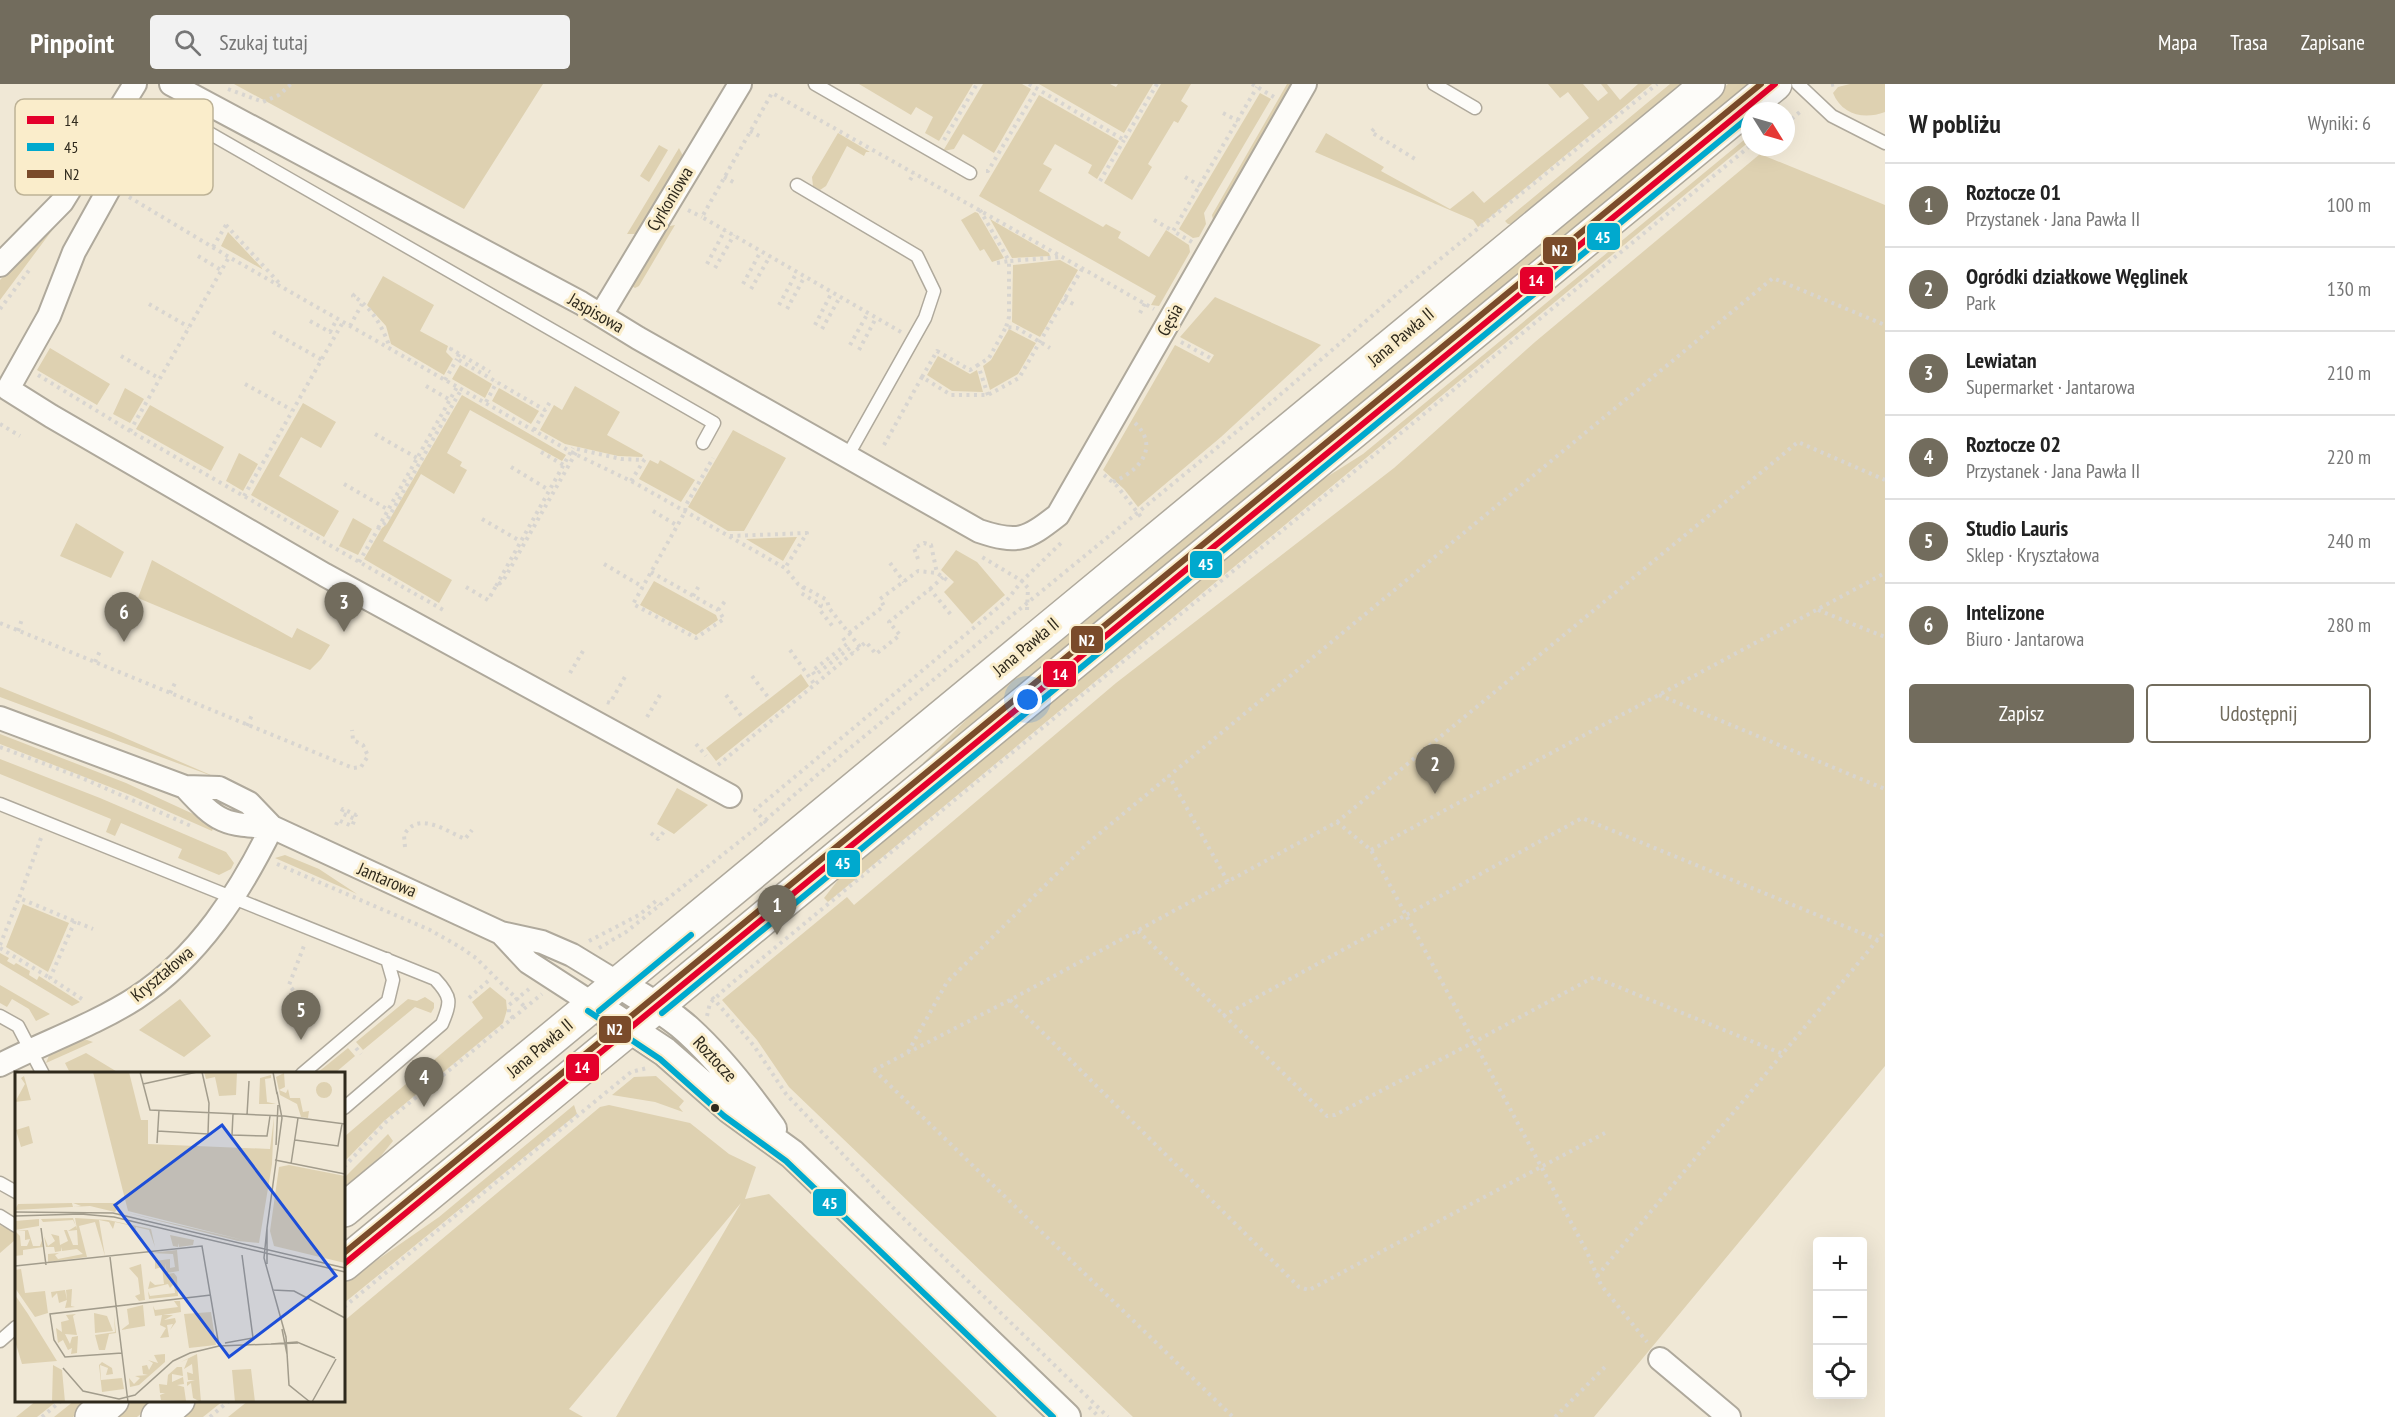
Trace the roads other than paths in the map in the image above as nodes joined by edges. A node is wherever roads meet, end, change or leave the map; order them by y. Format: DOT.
graph roads {
  1 [pos="135,84"];
  2 [pos="740,84"];
  3 [pos="815,84"];
  4 [pos="1305,84"];
  5 [pos="1434,84"];
  6 [pos="1708,84"];
  7 [pos="1775,84"];
  8 [pos="1798,84"];
  9 [pos="177,87"];
  10 [pos="126,99"];
  11 [pos="199,99"];
  12 [pos="213,106"];
  13 [pos="1475,108"];
  14 [pos="213,135"];
  15 [pos="1885,143"];
  16 [pos="970,173"];
  17 [pos="797,186"];
  18 [pos="66,195"];
  19 [pos="106,195"];
  20 [pos="0,265"];
  21 [pos="601,315"];
  22 [pos="4,386"];
  23 [pos="703,443"];
  24 [pos="848,456"];
  25 [pos="1020,539"];
  26 [pos="0,718"];
  27 [pos="730,796"];
  28 [pos="0,804"];
  29 [pos="272,827"];
  30 [pos="232,898"];
  31 [pos="501,933"];
  32 [pos="387,959"];
  33 [pos="618,983"];
  34 [pos="592,1004"];
  35 [pos="656,1006"];
  36 [pos="0,1016"];
  37 [pos="630,1028"];
  38 [pos="30,1050"];
  39 [pos="0,1065"];
  40 [pos="41,1072"];
  41 [pos="304,1072"];
  42 [pos="345,1107"];
  43 [pos="792,1155"];
  44 [pos="0,1183"];
  45 [pos="15,1191"];
  46 [pos="345,1209"];
  47 [pos="0,1216"];
  48 [pos="15,1225"];
  49 [pos="345,1263"];
  50 [pos="15,1328"];
  51 [pos="0,1341"];
  52 [pos="1660,1359"];
  53 [pos="111,1402"];
  54 [pos="177,1402"];
  55 [pos="92,1417"];
  56 [pos="158,1417"];
  57 [pos="1066,1417"];
  58 [pos="1729,1417"];
  1 -- 10 [label="street"];
  2 -- 21 [label="street, Cyrkoniowa"];
  3 -- 16 [label="lane"];
  4 -- 25 [label="street, Gęsia"];
  5 -- 13 [label="lane"];
  6 -- 33 [label="main road, Jana Pawła II"];
  7 -- 35 [label="main road"];
  8 -- 15 [label="lane"];
  9 -- 11 [label="street, Jaspisowa"];
  12 -- 21 [label="street, Jaspisowa"];
  14 -- 23 [label="lane"];
  17 -- 24 [label="lane"];
  18 -- 20 [label="street"];
  19 -- 22 [label="street"];
  21 -- 24 [label="street, Jaspisowa"];
  22 -- 27 [label="street"];
  24 -- 25 [label="street, Jaspisowa"];
  26 -- 29 [label="street, Jantarowa"];
  28 -- 30 [label="lane"];
  29 -- 30 [label="street, Kryształowa"];
  29 -- 31 [label="street, Jantarowa"];
  30 -- 32 [label="lane"];
  30 -- 38 [label="street, Kryształowa"];
  31 -- 33 [label="street, Jantarowa"];
  31 -- 34 [label="street, Jantarowa"];
  32 -- 41 [label="lane"];
  32 -- 42 [label="lane"];
  33 -- 34 [label="main road, Jana Pawła II"];
  33 -- 35 [label="street, Roztocze"];
  34 -- 37 [label="street, Roztocze"];
  34 -- 46 [label="main road, Jana Pawła II"];
  35 -- 37 [label="main road"];
  35 -- 43 [label="street, Roztocze"];
  36 -- 38 [label="lane"];
  37 -- 43 [label="street, Roztocze"];
  37 -- 49 [label="main road"];
  38 -- 39 [label="street, Kryształowa"];
  38 -- 40 [label="lane"];
  43 -- 57 [label="street, Roztocze"];
  44 -- 45 [label="lane"];
  47 -- 48 [label="lane"];
  50 -- 51 [label="lane"];
  52 -- 58 [label="street"];
  53 -- 55 [label="main road"];
  54 -- 56 [label="main road"];
}
